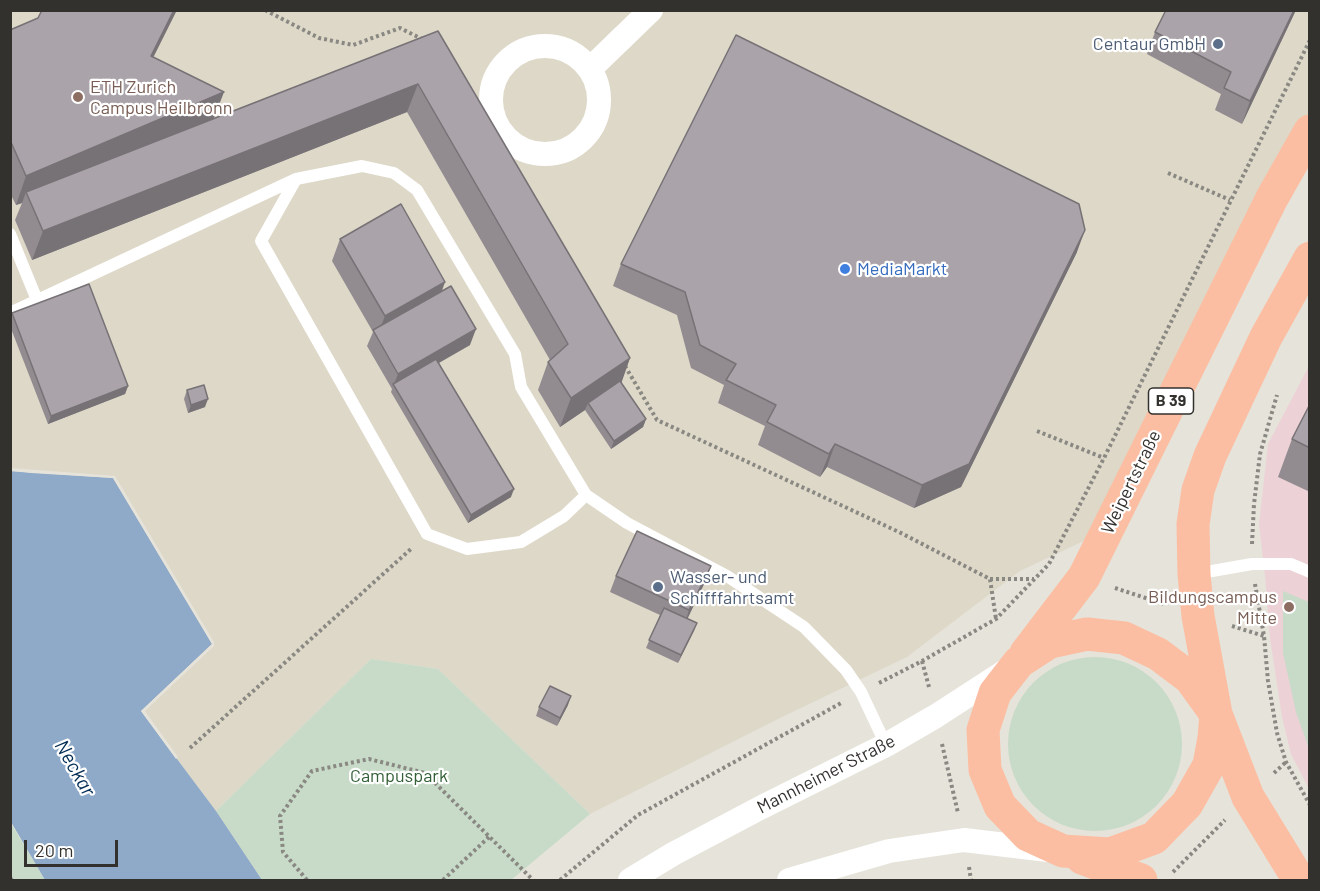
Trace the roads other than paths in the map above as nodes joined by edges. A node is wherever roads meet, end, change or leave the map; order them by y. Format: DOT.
graph roads {
  1 [pos="651,10"];
  2 [pos="590,69"];
  3 [pos="1310,131"];
  4 [pos="296,179"];
  5 [pos="10,234"];
  6 [pos="1310,258"];
  7 [pos="37,300"];
  8 [pos="10,313"];
  9 [pos="586,495"];
  10 [pos="1310,572"];
  11 [pos="1194,574"];
  12 [pos="1019,662"];
  13 [pos="1216,714"];
  14 [pos="886,745"];
  15 [pos="1063,851"];
  16 [pos="630,880"];
  17 [pos="789,880"];
  18 [pos="1141,880"];
  19 [pos="1299,880"];
  1 -- 2 [label="street"];
  2 -- 2 [label="street"];
  3 -- 12 [label="main road, Weipertstraße / B 39"];
  4 -- 7 [label="lane"];
  4 -- 9 [label="lane"];
  4 -- 9 [label="lane"];
  5 -- 7 [label="lane"];
  6 -- 11 [label="main road"];
  7 -- 8 [label="lane"];
  9 -- 14 [label="lane"];
  10 -- 11 [label="lane"];
  11 -- 13 [label="main road"];
  12 -- 13 [label="main road"];
  12 -- 14 [label="street, Mannheimer Straße"];
  12 -- 15 [label="main road, B 39"];
  13 -- 15 [label="main road"];
  13 -- 19 [label="main road"];
  14 -- 16 [label="street, Mannheimer Straße"];
  15 -- 17 [label="street"];
  15 -- 18 [label="main road, B 39"];
}
